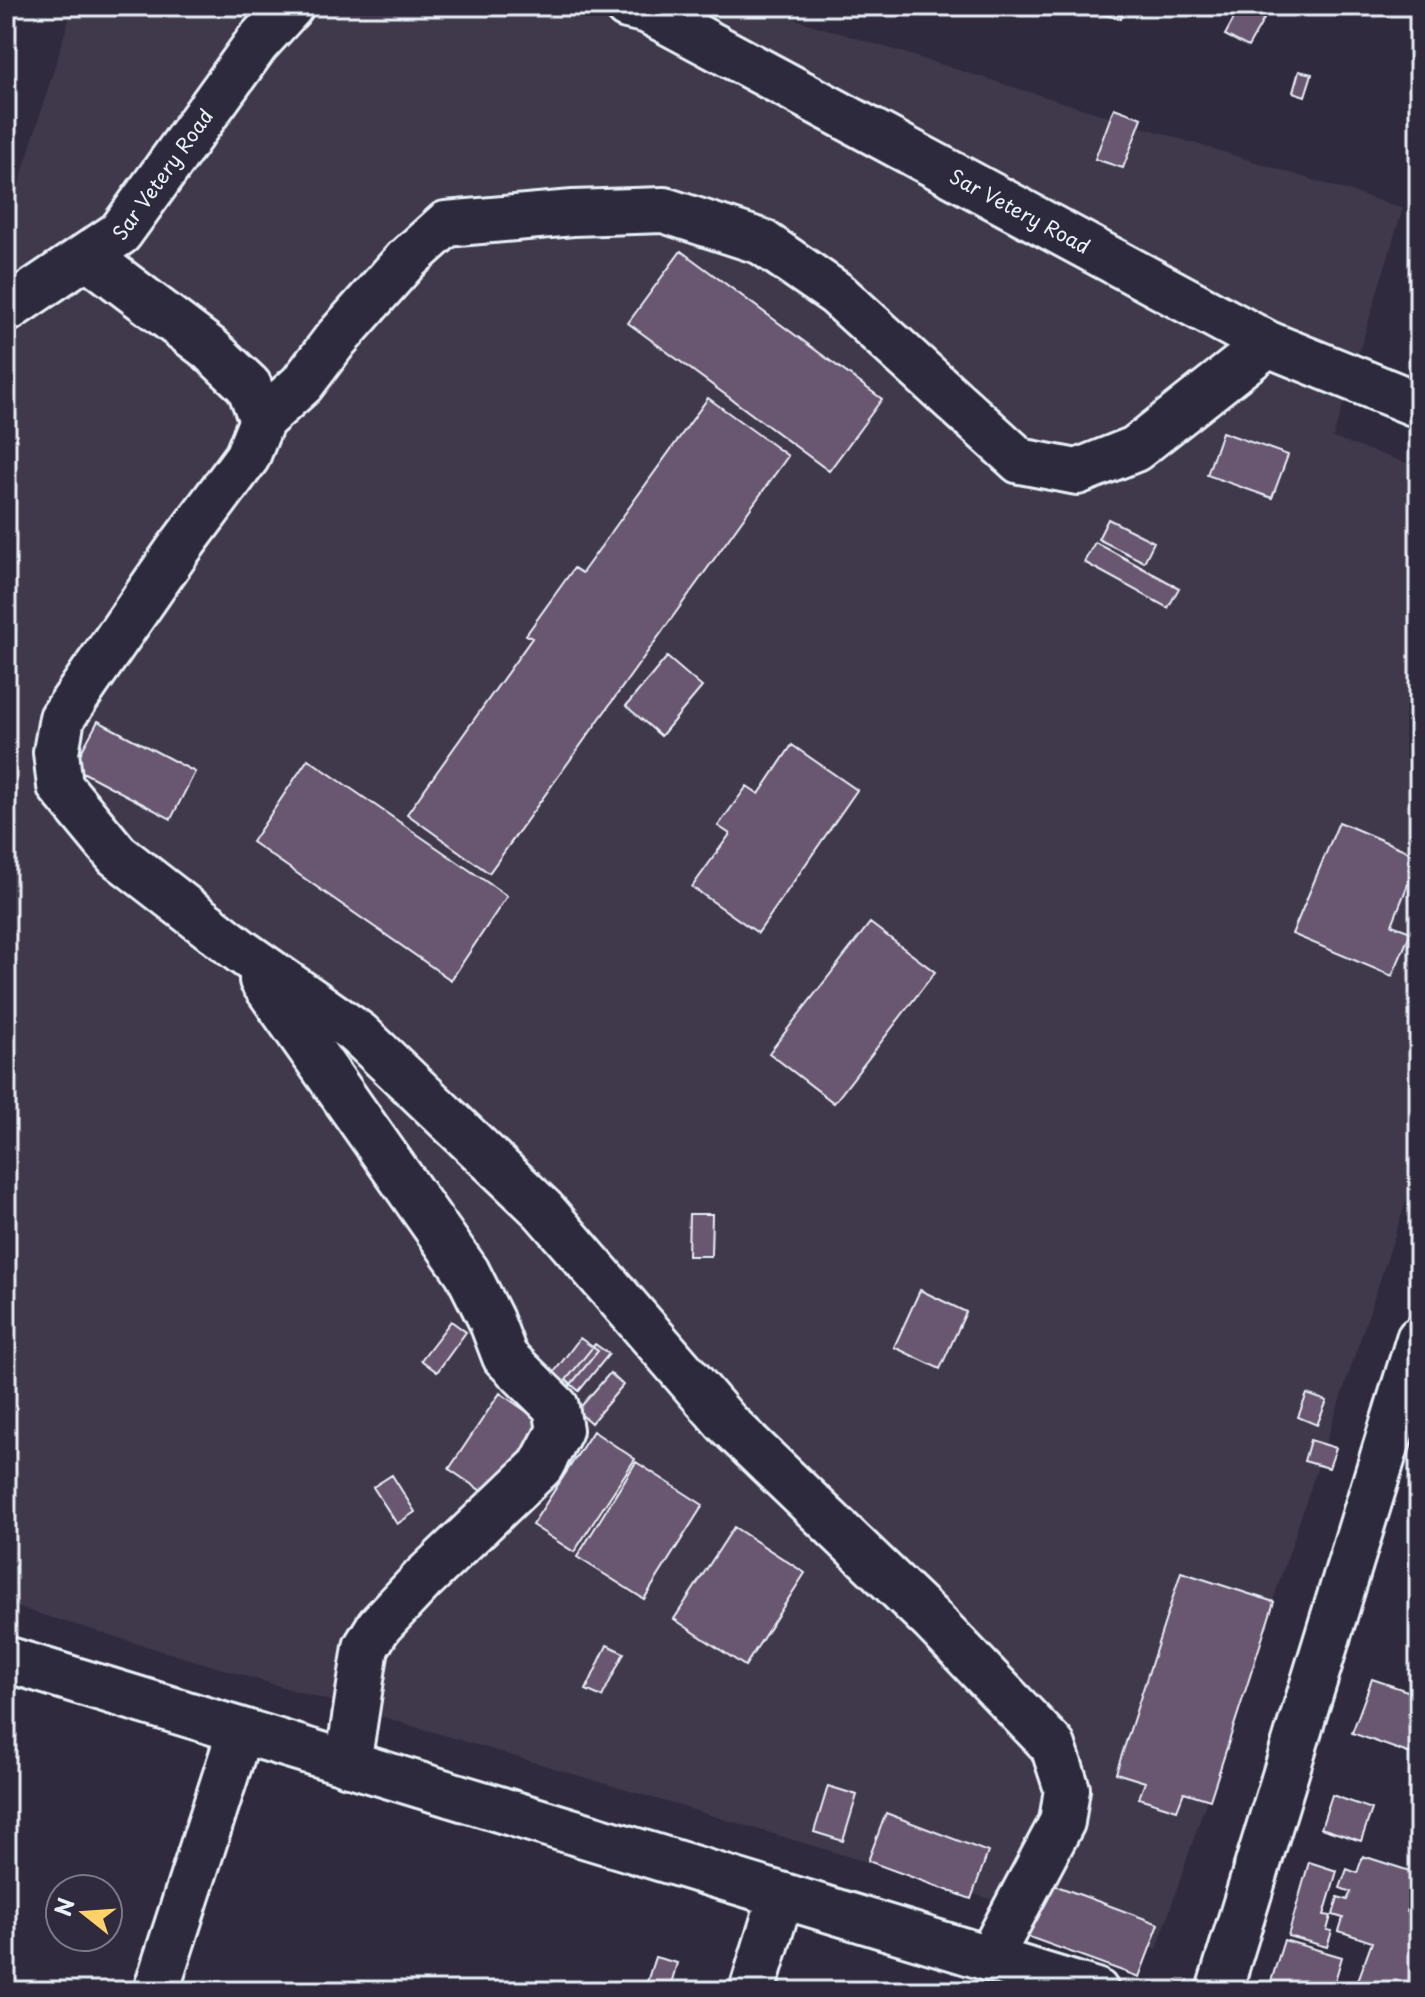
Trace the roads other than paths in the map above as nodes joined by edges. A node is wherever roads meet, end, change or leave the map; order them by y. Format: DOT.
graph roads {
  1 [pos="291,6"];
  2 [pos="627,6"];
  3 [pos="87,256"];
  4 [pos="6,310"];
  5 [pos="1268,344"];
  6 [pos="1419,405"];
  7 [pos="262,420"];
  8 [pos="242,952"];
  9 [pos="1419,1339"];
  10 [pos="6,1659"];
  11 [pos="240,1731"];
  12 [pos="348,1764"];
  13 [pos="781,1896"];
  14 [pos="989,1959"];
  15 [pos="156,1991"];
  16 [pos="752,1991"];
  17 [pos="1096,1991"];
  18 [pos="1219,1991"];
  1 -- 3 [label="street, Sar Vetery Road"];
  2 -- 5 [label="street, Sar Vetery Road"];
  3 -- 4 [label="street, Sar Vetery Road"];
  3 -- 7 [label="street"];
  5 -- 6 [label="street, Sar Vetery Road"];
  5 -- 7 [label="street"];
  7 -- 8 [label="street"];
  8 -- 12 [label="street"];
  8 -- 14 [label="street"];
  9 -- 18 [label="street"];
  10 -- 11 [label="street"];
  11 -- 12 [label="street"];
  11 -- 15 [label="street"];
  12 -- 13 [label="street"];
  13 -- 14 [label="street"];
  13 -- 16 [label="street"];
  14 -- 17 [label="street"];
}
